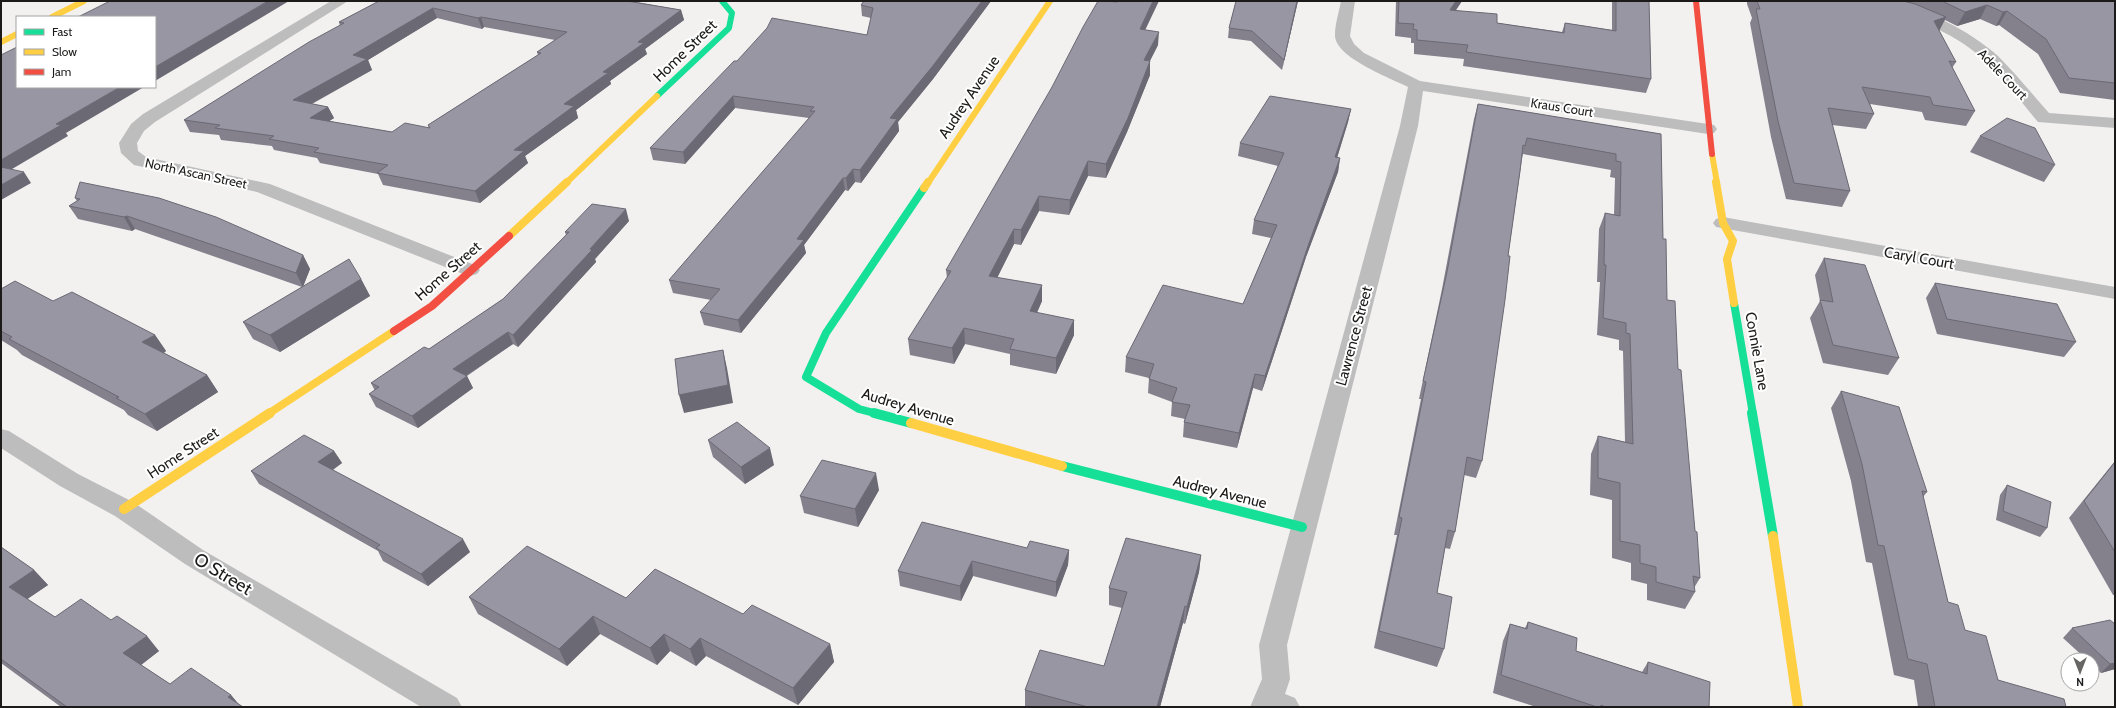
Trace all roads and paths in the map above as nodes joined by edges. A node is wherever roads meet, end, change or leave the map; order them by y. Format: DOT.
graph roads {
  1 [pos="84,1"];
  2 [pos="341,1"];
  3 [pos="722,1"];
  4 [pos="1050,1"];
  5 [pos="1348,1"];
  6 [pos="1696,1"];
  7 [pos="1869,1"];
  8 [pos="54,16"];
  9 [pos="16,34"];
  10 [pos="1,42"];
  11 [pos="1416,85"];
  12 [pos="2115,123"];
  13 [pos="1708,130"];
  14 [pos="1723,223"];
  15 [pos="470,270"];
  16 [pos="2115,293"];
  17 [pos="1,437"];
  18 [pos="124,508"];
  19 [pos="1302,527"];
  20 [pos="1272,705"];
  21 [pos="447,707"];
  22 [pos="1798,707"];
  1 -- 8 [label="street"];
  2 -- 15 [label="street, North Ascan Street"];
  3 -- 15 [label="street, Home Street"];
  4 -- 19 [label="street, Audrey Avenue"];
  5 -- 11 [label="street"];
  6 -- 13 [label="street, Connie Lane"];
  7 -- 12 [label="street, Adele Court"];
  9 -- 10 [label="street"];
  11 -- 13 [label="street, Kraus Court"];
  11 -- 19 [label="street, Lawrence Street"];
  13 -- 14 [label="street, Connie Lane"];
  14 -- 16 [label="street, Caryl Court"];
  14 -- 22 [label="street, Connie Lane"];
  15 -- 18 [label="street, Home Street"];
  17 -- 18 [label="street, O Street"];
  18 -- 21 [label="street, O Street"];
  19 -- 20 [label="street, Lawrence Street"];
}
